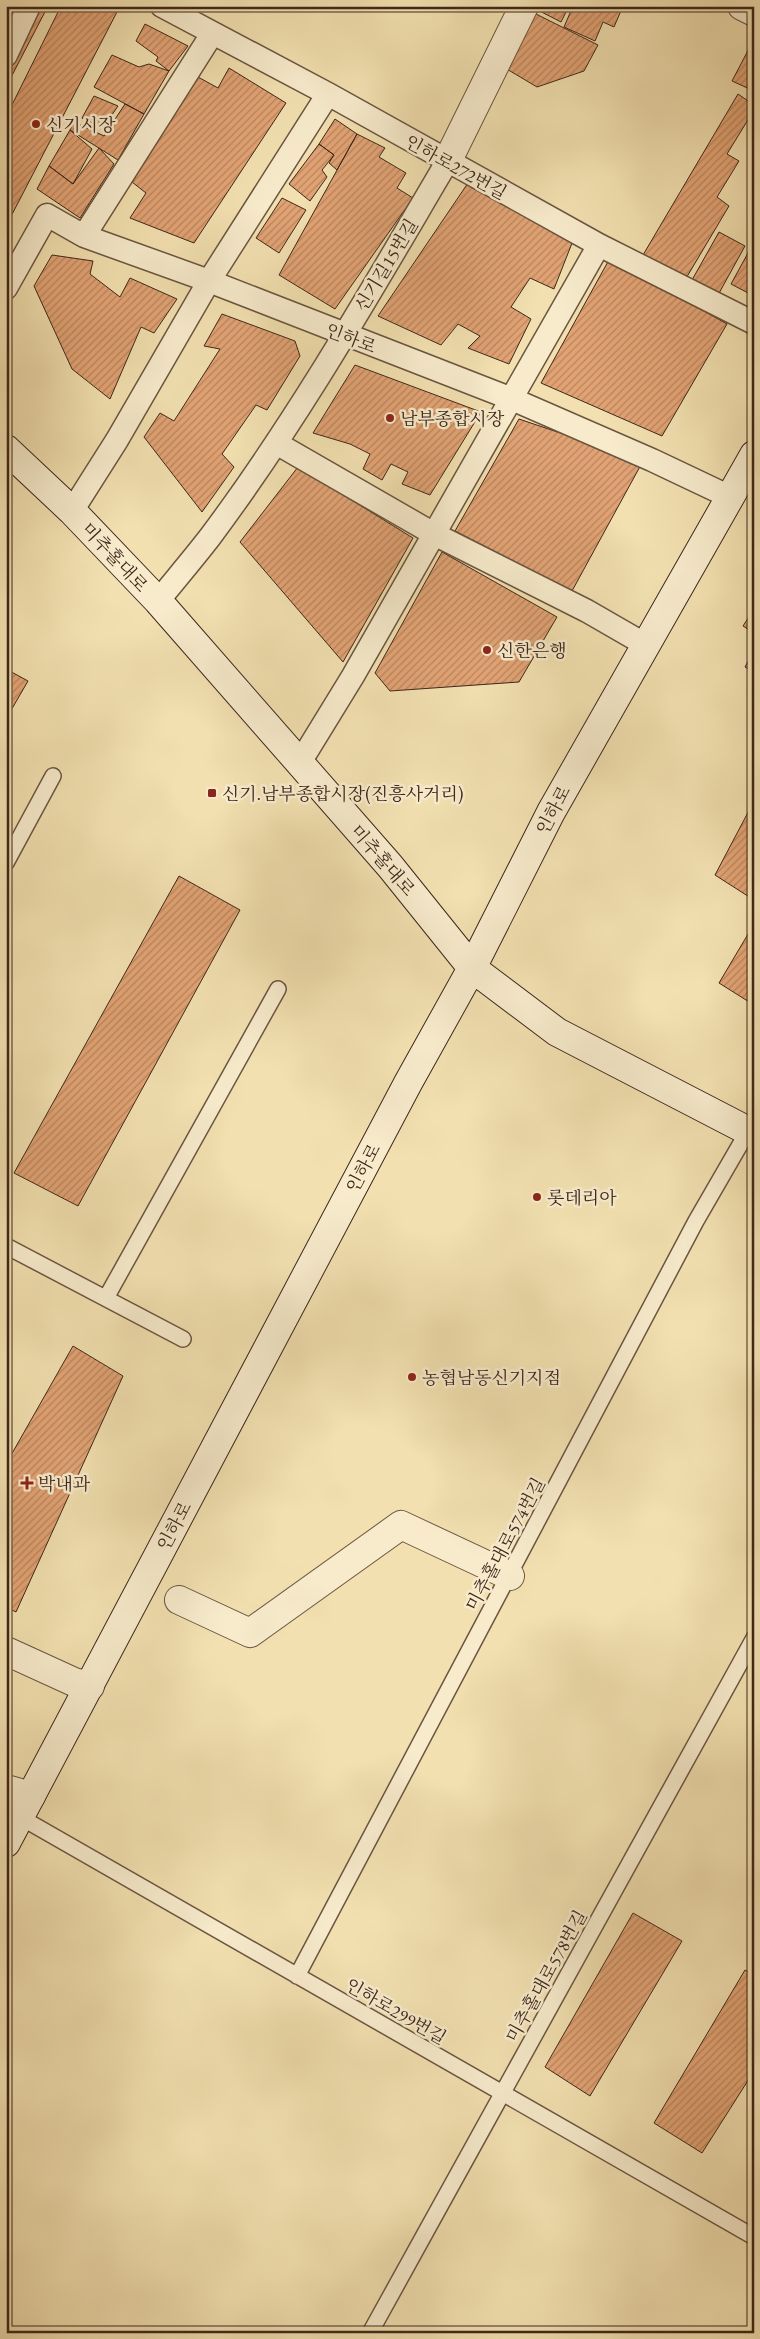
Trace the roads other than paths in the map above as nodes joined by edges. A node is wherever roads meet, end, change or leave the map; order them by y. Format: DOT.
graph roads {
  1 [pos="29,6"];
  2 [pos="162,6"];
  3 [pos="524,6"];
  4 [pos="742,6"];
  5 [pos="754,12"];
  6 [pos="212,34"];
  7 [pos="6,55"];
  8 [pos="328,94"];
  9 [pos="446,162"];
  10 [pos="84,236"];
  11 [pos="599,245"];
  12 [pos="209,281"];
  13 [pos="6,288"];
  14 [pos="754,322"];
  15 [pos="344,335"];
  16 [pos="512,399"];
  17 [pos="276,443"];
  18 [pos="6,449"];
  19 [pos="754,455"];
  20 [pos="730,497"];
  21 [pos="72,511"];
  22 [pos="434,534"];
  23 [pos="158,601"];
  24 [pos="646,645"];
  25 [pos="299,764"];
  26 [pos="54,776"];
  27 [pos="6,863"];
  28 [pos="472,968"];
  29 [pos="278,989"];
  30 [pos="751,1133"];
  31 [pos="6,1246"];
  32 [pos="106,1298"];
  33 [pos="183,1339"];
  34 [pos="510,1576"];
  35 [pos="179,1600"];
  36 [pos="754,1638"];
  37 [pos="6,1651"];
  38 [pos="90,1686"];
  39 [pos="19,1801"];
  40 [pos="6,1843"];
  41 [pos="297,1976"];
  42 [pos="503,2093"];
  43 [pos="754,2237"];
  44 [pos="370,2333"];
  1 -- 7 [label="street"];
  2 -- 6 [label="street, 인하로272번길"];
  3 -- 9 [label="main road, 신기길15번길"];
  4 -- 5 [label="main road"];
  6 -- 8 [label="street, 인하로272번길"];
  6 -- 10 [label="street"];
  8 -- 9 [label="street, 인하로272번길"];
  8 -- 12 [label="street"];
  9 -- 11 [label="street, 인하로272번길"];
  9 -- 15 [label="street, 신기길15번길"];
  10 -- 12 [label="street, 인하로"];
  10 -- 13 [label="street, 인하로"];
  11 -- 14 [label="street, 인하로272번길"];
  11 -- 16 [label="street"];
  12 -- 15 [label="street, 인하로"];
  12 -- 21 [label="street"];
  15 -- 16 [label="street, 인하로"];
  15 -- 17 [label="street, 신기길15번길"];
  16 -- 20 [label="street, 인하로"];
  16 -- 22 [label="street"];
  17 -- 22 [label="street"];
  17 -- 23 [label="street, 신기길15번길"];
  18 -- 21 [label="main road, 미추홀대로"];
  19 -- 20 [label="main road, 인하로"];
  20 -- 24 [label="main road, 인하로"];
  21 -- 23 [label="main road, 미추홀대로"];
  22 -- 24 [label="street"];
  22 -- 25 [label="street"];
  23 -- 25 [label="main road, 미추홀대로"];
  24 -- 28 [label="main road, 인하로"];
  25 -- 28 [label="main road, 미추홀대로"];
  26 -- 27 [label="lane"];
  28 -- 30 [label="main road, 미추홀대로"];
  28 -- 38 [label="main road, 인하로"];
  29 -- 32 [label="lane"];
  30 -- 34 [label="lane, 미추홀대로574번길"];
  31 -- 32 [label="lane"];
  32 -- 33 [label="lane"];
  34 -- 35 [label="main road"];
  34 -- 41 [label="lane, 미추홀대로574번길"];
  36 -- 42 [label="lane, 미추홀대로578번길"];
  37 -- 38 [label="main road"];
  38 -- 39 [label="main road, 인하로"];
  39 -- 40 [label="main road, 인하로"];
  39 -- 41 [label="lane, 인하로299번길"];
  41 -- 42 [label="lane, 인하로299번길"];
  42 -- 43 [label="lane, 인하로299번길"];
  42 -- 44 [label="lane, 미추홀대로578번길"];
}
